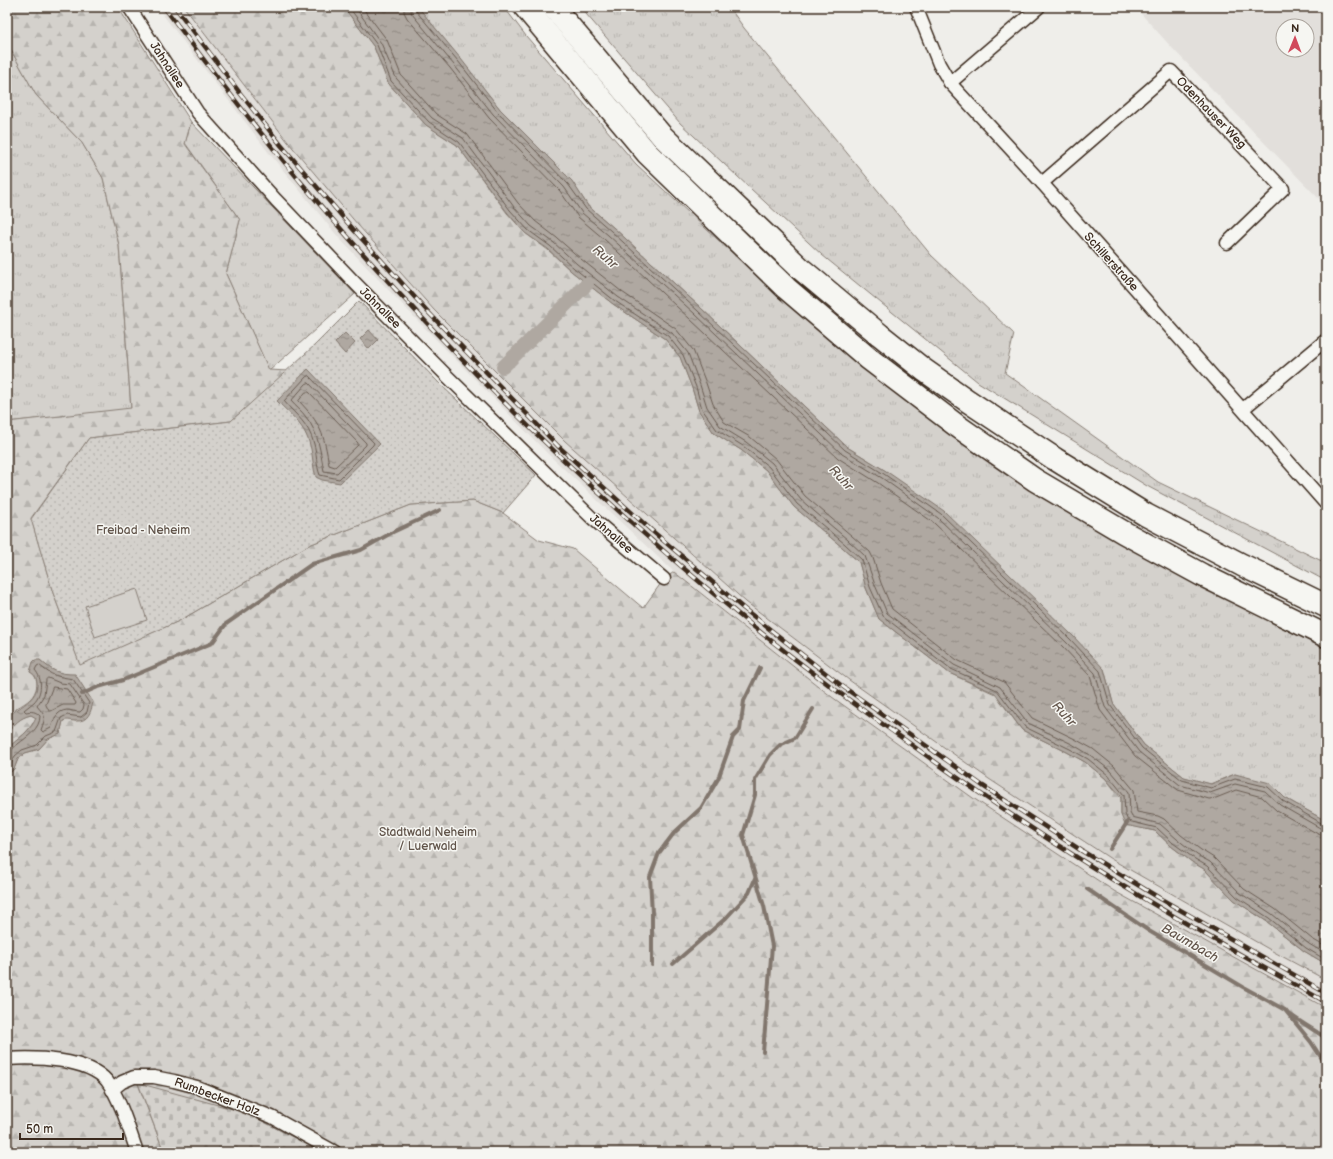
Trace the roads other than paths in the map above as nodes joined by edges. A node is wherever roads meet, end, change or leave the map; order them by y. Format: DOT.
graph roads {
  1 [pos="129,7"];
  2 [pos="525,7"];
  3 [pos="553,7"];
  4 [pos="916,7"];
  5 [pos="1039,7"];
  6 [pos="950,83"];
  7 [pos="1042,184"];
  8 [pos="1227,243"];
  9 [pos="1326,340"];
  10 [pos="1243,409"];
  11 [pos="1326,504"];
  12 [pos="664,579"];
  13 [pos="1326,606"];
  14 [pos="1326,636"];
  15 [pos="7,1059"];
  16 [pos="112,1090"];
  17 [pos="138,1152"];
  18 [pos="335,1152"];
  1 -- 12 [label="street, Jahnallee"];
  2 -- 14 [label="highway"];
  3 -- 13 [label="highway"];
  4 -- 6 [label="street, Schillerstraße"];
  5 -- 6 [label="street"];
  6 -- 7 [label="street, Schillerstraße"];
  7 -- 8 [label="street, Odenhauser Weg"];
  7 -- 10 [label="street, Schillerstraße"];
  9 -- 10 [label="street"];
  10 -- 11 [label="street, Schillerstraße"];
  15 -- 16 [label="street"];
  16 -- 17 [label="street"];
  16 -- 18 [label="street, Rumbecker Holz"];
}
